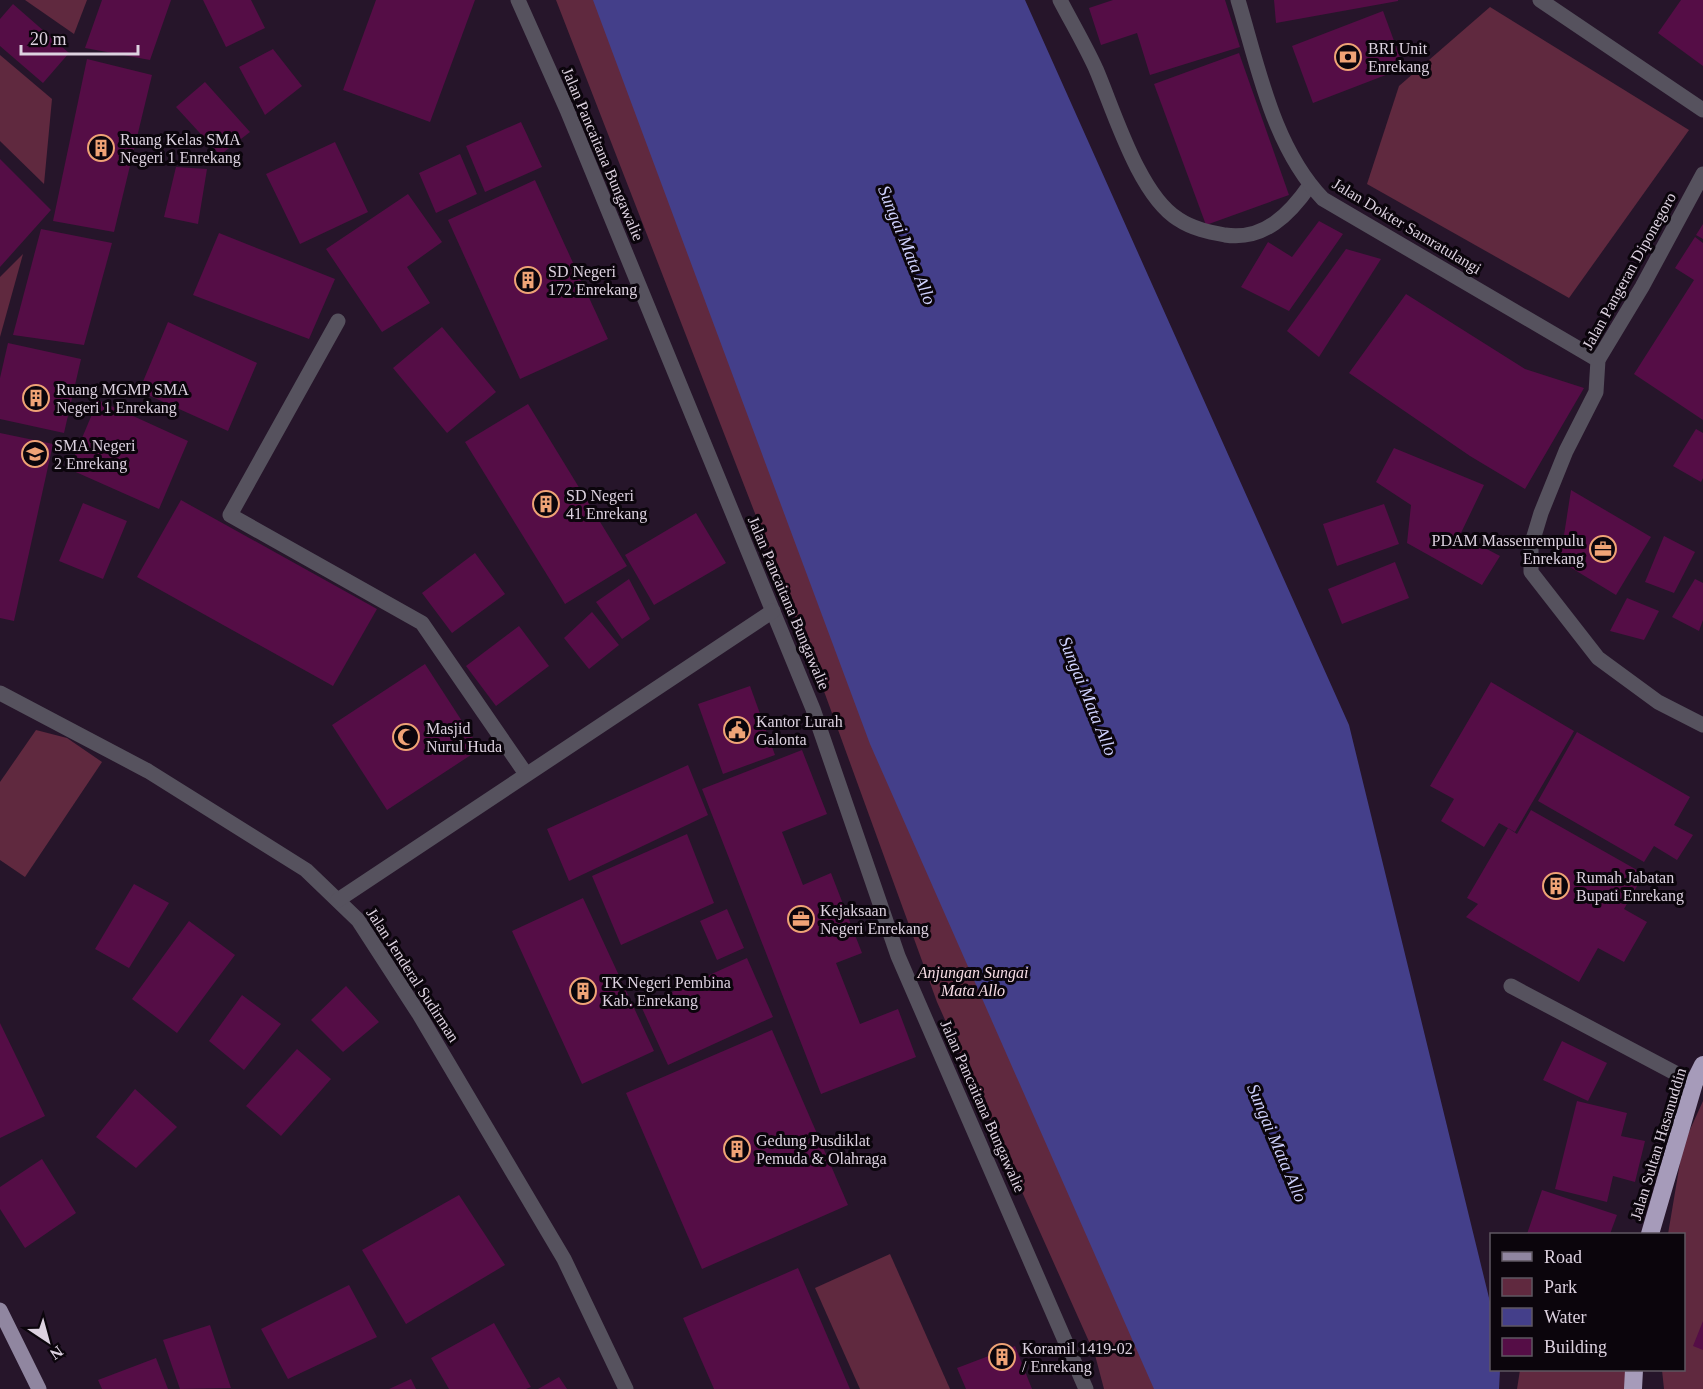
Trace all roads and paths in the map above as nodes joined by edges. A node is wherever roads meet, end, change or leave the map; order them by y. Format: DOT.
graph roads {
  1 [pos="518,0"];
  2 [pos="1060,0"];
  3 [pos="1238,0"];
  4 [pos="1540,0"];
  5 [pos="1559,5"];
  6 [pos="1703,110"];
  7 [pos="1703,174"];
  8 [pos="1310,185"];
  9 [pos="338,321"];
  10 [pos="1598,360"];
  11 [pos="773,611"];
  12 [pos="0,693"];
  13 [pos="1703,725"];
  14 [pos="526,774"];
  15 [pos="338,900"];
  16 [pos="1511,986"];
  17 [pos="1703,1065"];
  18 [pos="1694,1083"];
  19 [pos="1650,1233"];
  20 [pos="0,1310"];
  21 [pos="1634,1371"];
  22 [pos="39,1389"];
  23 [pos="626,1389"];
  24 [pos="1086,1389"];
  25 [pos="1633,1389"];
  1 -- 11 [label="street, Jalan Pancaitana Bungawalie"];
  2 -- 8 [label="street"];
  3 -- 8 [label="street, Jalan Dokter Samratulangi"];
  4 -- 5 [label="street"];
  5 -- 6 [label="street"];
  7 -- 10 [label="street, Jalan Pangeran Diponegoro"];
  8 -- 10 [label="street, Jalan Dokter Samratulangi"];
  9 -- 14 [label="street"];
  10 -- 13 [label="street, Jalan Pangeran Diponegoro"];
  11 -- 14 [label="street"];
  11 -- 24 [label="street, Jalan Pancaitana Bungawalie"];
  12 -- 15 [label="street, Jalan Jenderal Sudirman"];
  14 -- 15 [label="street"];
  15 -- 23 [label="street, Jalan Jenderal Sudirman"];
  16 -- 18 [label="street"];
  17 -- 18 [label="highway, Jalan Sultan Hasanuddin"];
  18 -- 19 [label="highway, Jalan Sultan Hasanuddin"];
  20 -- 22 [label="main road"];
  21 -- 25 [label="highway"];
}
